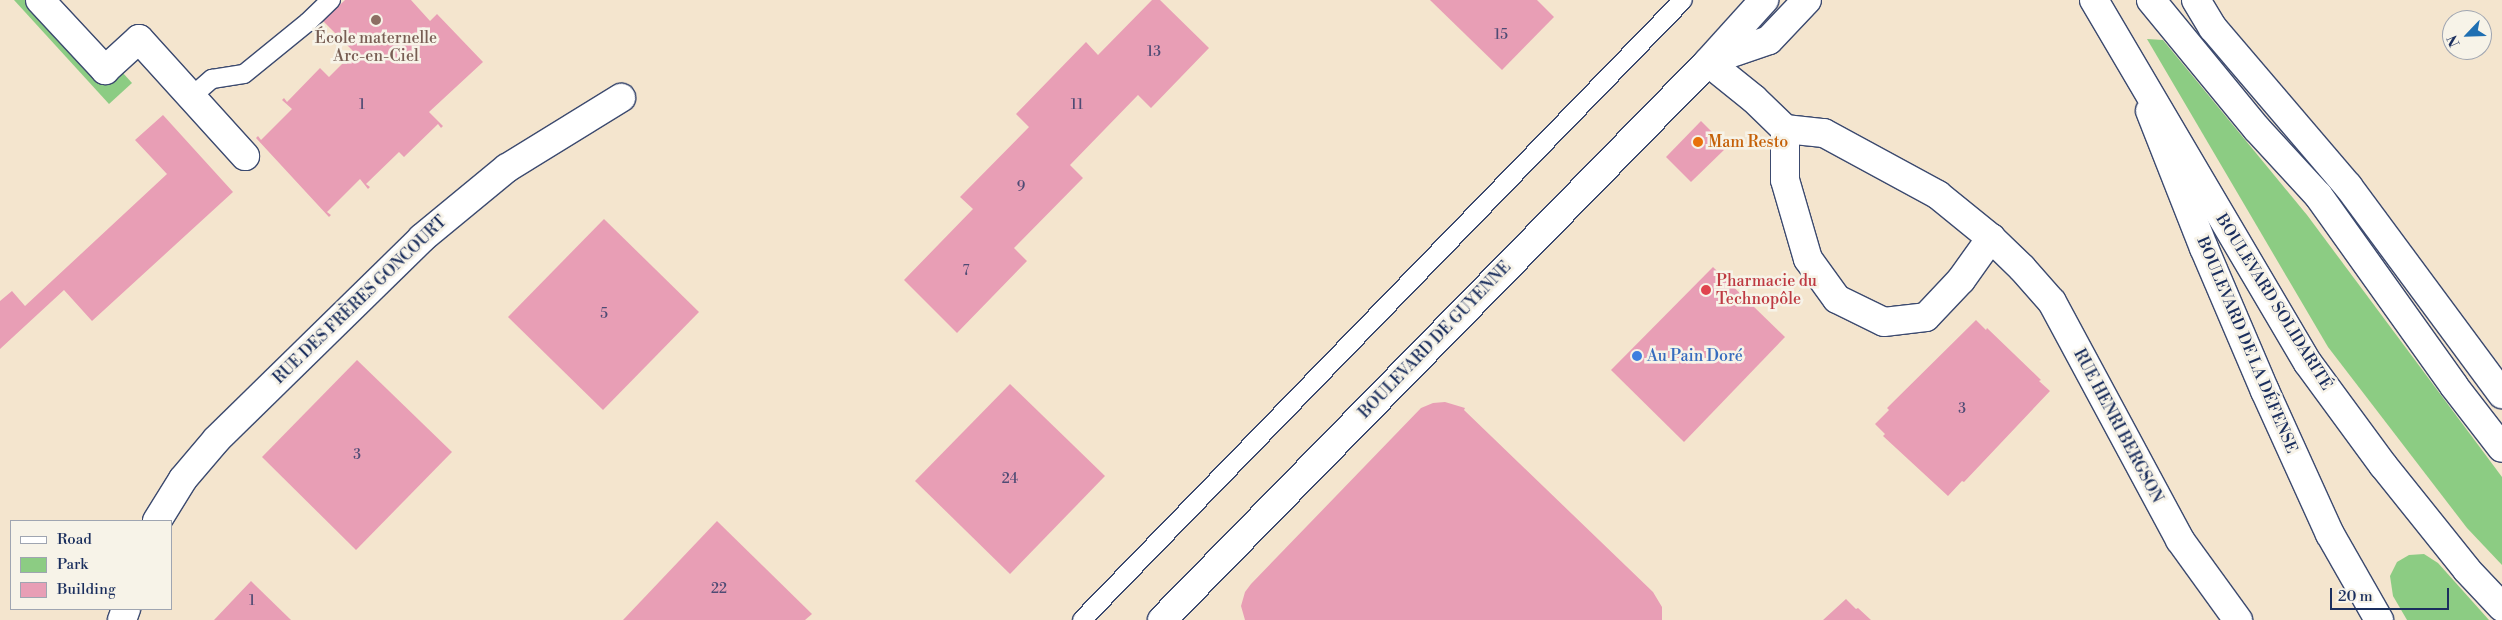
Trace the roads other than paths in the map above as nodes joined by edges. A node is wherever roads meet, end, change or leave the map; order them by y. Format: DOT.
graph roads {
  1 [pos="40,0"];
  2 [pos="331,0"];
  3 [pos="1683,0"];
  4 [pos="1764,0"];
  5 [pos="1808,0"];
  6 [pos="2094,0"];
  7 [pos="2151,0"];
  8 [pos="2196,0"];
  9 [pos="1708,62"];
  10 [pos="2131,63"];
  11 [pos="191,97"];
  12 [pos="621,98"];
  13 [pos="1786,129"];
  14 [pos="245,156"];
  15 [pos="1991,238"];
  16 [pos="2502,394"];
  17 [pos="2502,448"];
  18 [pos="158,520"];
  19 [pos="2502,607"];
  20 [pos="1082,620"];
  21 [pos="1162,620"];
  22 [pos="2238,620"];
  23 [pos="2378,620"];
  1 -- 11 [label="main road"];
  2 -- 11 [label="lane"];
  3 -- 20 [label="lane"];
  4 -- 9 [label="main road, BOULEVARD DE GUYENNE"];
  5 -- 9 [label="main road, BOULEVARD DE GUYENNE"];
  6 -- 10 [label="main road, BOULEVARD SOLIDARITÉ"];
  7 -- 17 [label="main road"];
  8 -- 16 [label="main road"];
  9 -- 13 [label="main road"];
  9 -- 21 [label="main road, BOULEVARD DE GUYENNE"];
  10 -- 19 [label="main road, BOULEVARD SOLIDARITÉ"];
  10 -- 23 [label="main road, BOULEVARD DE LA DÉFENSE"];
  11 -- 14 [label="main road"];
  12 -- 18 [label="main road, RUE DES FRÈRES GONCOURT"];
  13 -- 15 [label="main road, RUE HENRI BERGSON"];
  13 -- 15 [label="main road"];
  15 -- 22 [label="main road, RUE HENRI BERGSON"];
}
